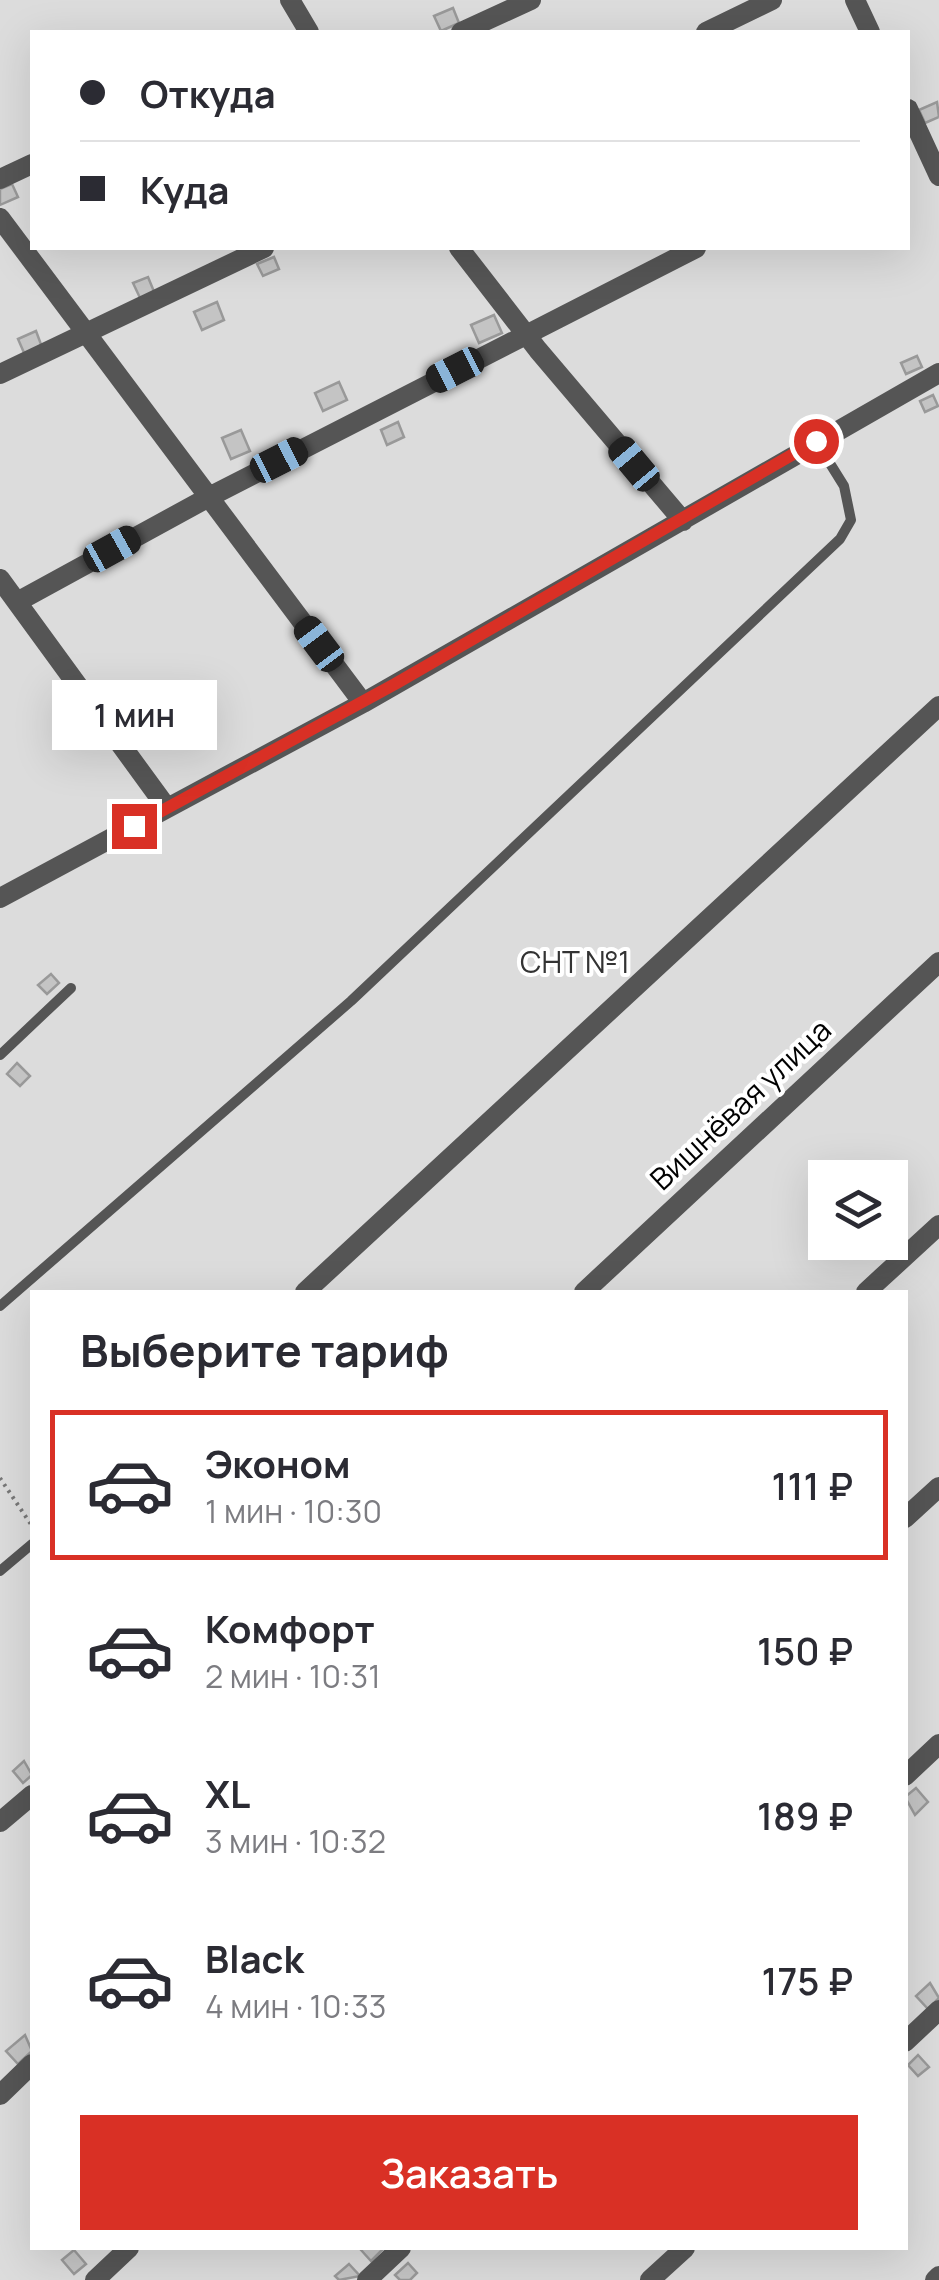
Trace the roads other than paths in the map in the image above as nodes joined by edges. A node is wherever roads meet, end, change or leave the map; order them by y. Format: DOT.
graph roads {
  1 [pos="290,0"];
  2 [pos="531,0"];
  3 [pos="772,0"];
  4 [pos="855,0"];
  5 [pos="308,30"];
  6 [pos="465,30"];
  7 [pos="710,30"];
  8 [pos="869,30"];
  9 [pos="939,124"];
  10 [pos="914,137"];
  11 [pos="30,165"];
  12 [pos="939,176"];
  13 [pos="0,179"];
  14 [pos="0,218"];
  15 [pos="260,250"];
  16 [pos="462,250"];
  17 [pos="692,250"];
  18 [pos="86,333"];
  19 [pos="526,334"];
  20 [pos="939,372"];
  21 [pos="0,374"];
  22 [pos="816,441"];
  23 [pos="209,496"];
  24 [pos="682,521"];
  25 [pos="0,579"];
  26 [pos="16,602"];
  27 [pos="363,702"];
  28 [pos="939,706"];
  29 [pos="167,808"];
  30 [pos="0,898"];
  31 [pos="939,962"];
  32 [pos="71,988"];
  33 [pos="0,1055"];
  34 [pos="939,1226"];
  35 [pos="307,1290"];
  36 [pos="586,1290"];
  37 [pos="868,1290"];
  38 [pos="0,1306"];
  39 [pos="939,1487"];
  40 [pos="908,1515"];
  41 [pos="30,1546"];
  42 [pos="0,1571"];
  43 [pos="939,1744"];
  44 [pos="908,1773"];
  45 [pos="30,1797"];
  46 [pos="0,1822"];
  47 [pos="939,2010"];
  48 [pos="908,2039"];
  49 [pos="30,2066"];
  50 [pos="0,2095"];
  51 [pos="127,2250"];
  52 [pos="399,2250"];
  53 [pos="682,2250"];
  54 [pos="96,2280"];
  55 [pos="367,2280"];
  56 [pos="650,2280"];
  1 -- 5 [label="street"];
  2 -- 6 [label="street"];
  3 -- 7 [label="street"];
  4 -- 8 [label="street"];
  9 -- 10 [label="street"];
  10 -- 12 [label="street"];
  11 -- 13 [label="street"];
  14 -- 18 [label="street"];
  15 -- 18 [label="street"];
  16 -- 19 [label="street"];
  17 -- 19 [label="street"];
  18 -- 21 [label="street"];
  18 -- 23 [label="street"];
  19 -- 23 [label="street"];
  19 -- 24 [label="street"];
  20 -- 22 [label="street"];
  22 -- 24 [label="street"];
  22 -- 38 [label="lane"];
  23 -- 26 [label="street"];
  23 -- 27 [label="street"];
  24 -- 27 [label="street"];
  25 -- 26 [label="street"];
  26 -- 29 [label="street"];
  27 -- 29 [label="street"];
  28 -- 35 [label="street"];
  29 -- 30 [label="street"];
  31 -- 36 [label="street, Вишнёвая улица"];
  32 -- 33 [label="lane"];
  34 -- 37 [label="street"];
  39 -- 40 [label="street"];
  41 -- 42 [label="lane"];
  43 -- 44 [label="street"];
  45 -- 46 [label="street"];
  47 -- 48 [label="street"];
  49 -- 50 [label="street"];
  51 -- 54 [label="street"];
  52 -- 55 [label="street"];
  53 -- 56 [label="street"];
}
